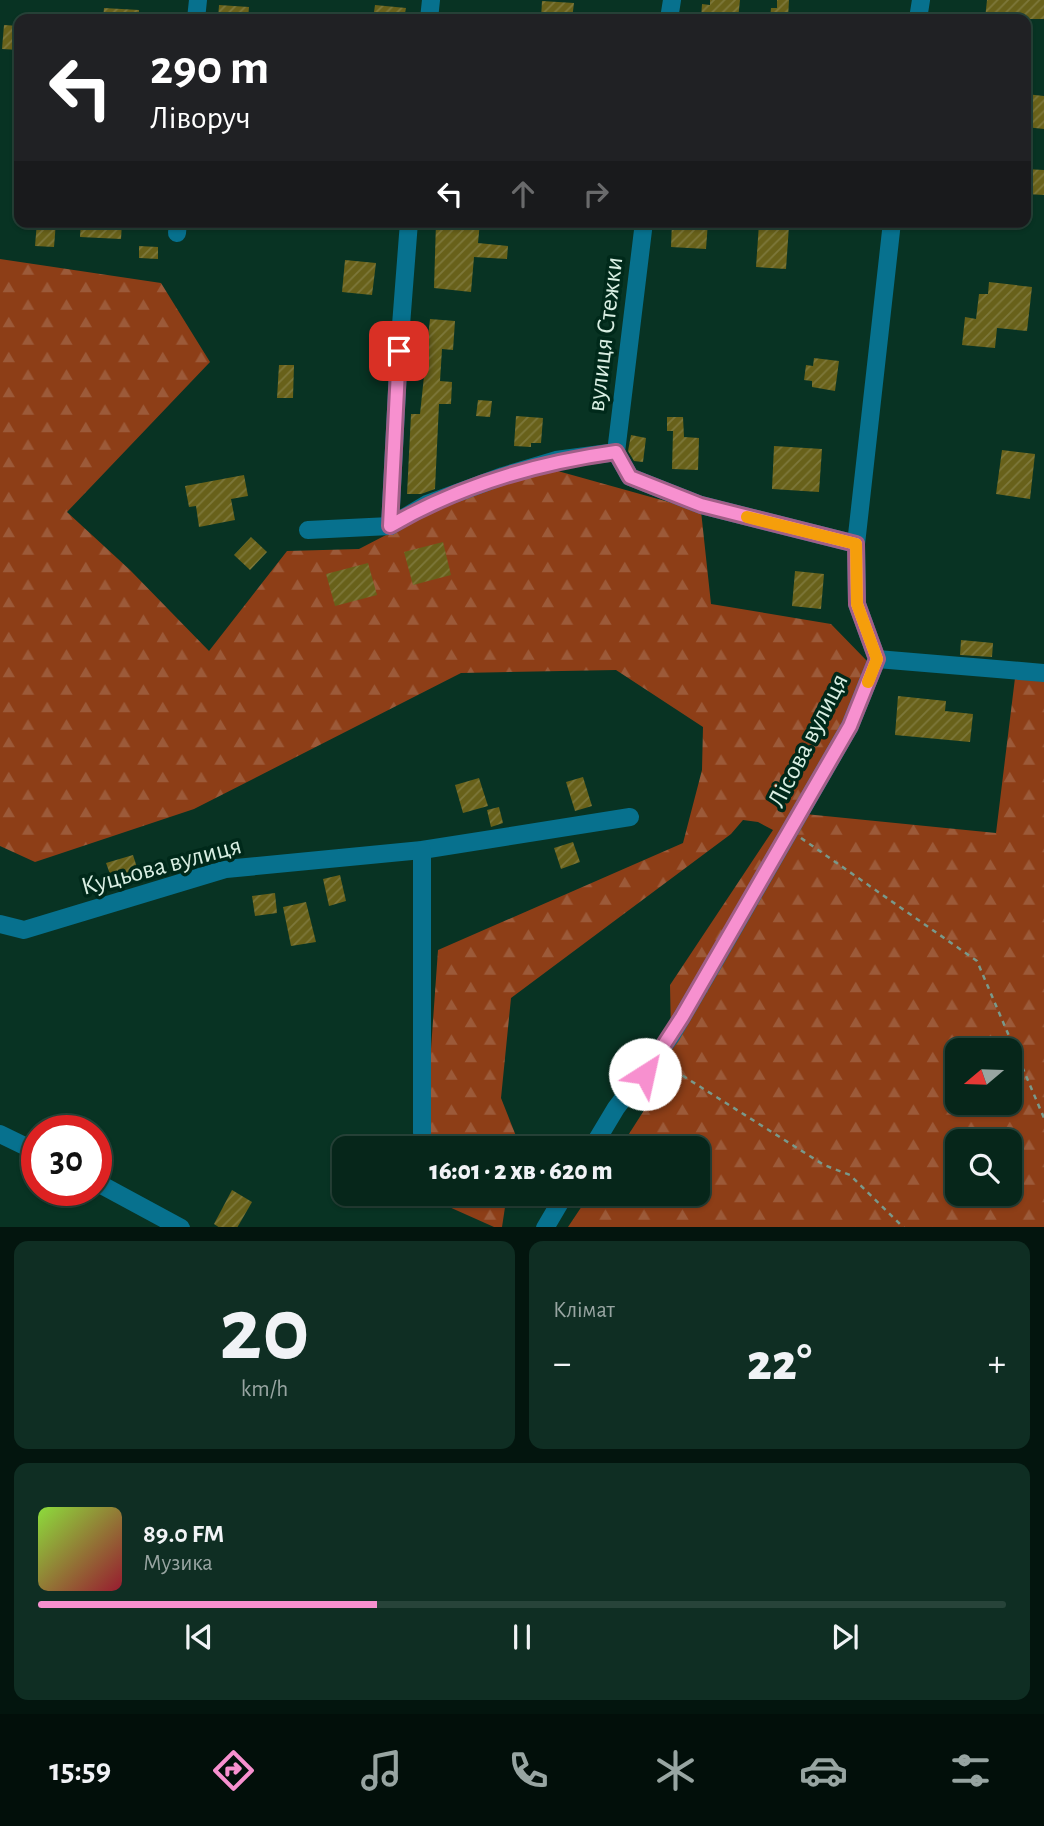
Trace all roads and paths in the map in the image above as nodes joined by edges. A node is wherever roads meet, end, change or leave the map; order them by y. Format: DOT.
graph roads {
  1 [pos="409,228"];
  2 [pos="643,228"];
  3 [pos="891,228"];
  4 [pos="616,452"];
  5 [pos="390,526"];
  6 [pos="308,530"];
  7 [pos="856,544"];
  8 [pos="877,659"];
  9 [pos="1044,673"];
  10 [pos="630,817"];
  11 [pos="790,830"];
  12 [pos="422,850"];
  13 [pos="0,924"];
  14 [pos="645,1074"];
  15 [pos="1044,1118"];
  16 [pos="422,1133"];
  17 [pos="0,1134"];
  18 [pos="599,1136"];
  19 [pos="21,1144"];
  20 [pos="112,1190"];
  21 [pos="558,1206"];
  22 [pos="181,1227"];
  23 [pos="545,1227"];
  24 [pos="904,1227"];
  1 -- 5 [label="street"];
  2 -- 4 [label="street, вулиця Стежки"];
  3 -- 7 [label="street, Лісова вулиця"];
  4 -- 5 [label="street"];
  4 -- 7 [label="street"];
  5 -- 6 [label="street"];
  7 -- 8 [label="street, Лісова вулиця"];
  8 -- 9 [label="street"];
  8 -- 11 [label="street, Лісова вулиця"];
  10 -- 12 [label="street, Куцьова вулиця"];
  11 -- 14 [label="street, Лісова вулиця"];
  11 -- 15 [label="path"];
  12 -- 13 [label="street, Куцьова вулиця"];
  12 -- 16 [label="street"];
  14 -- 18 [label="street, Лісова вулиця"];
  14 -- 24 [label="path"];
  17 -- 19 [label="street"];
  20 -- 22 [label="street"];
  21 -- 23 [label="street"];
}
